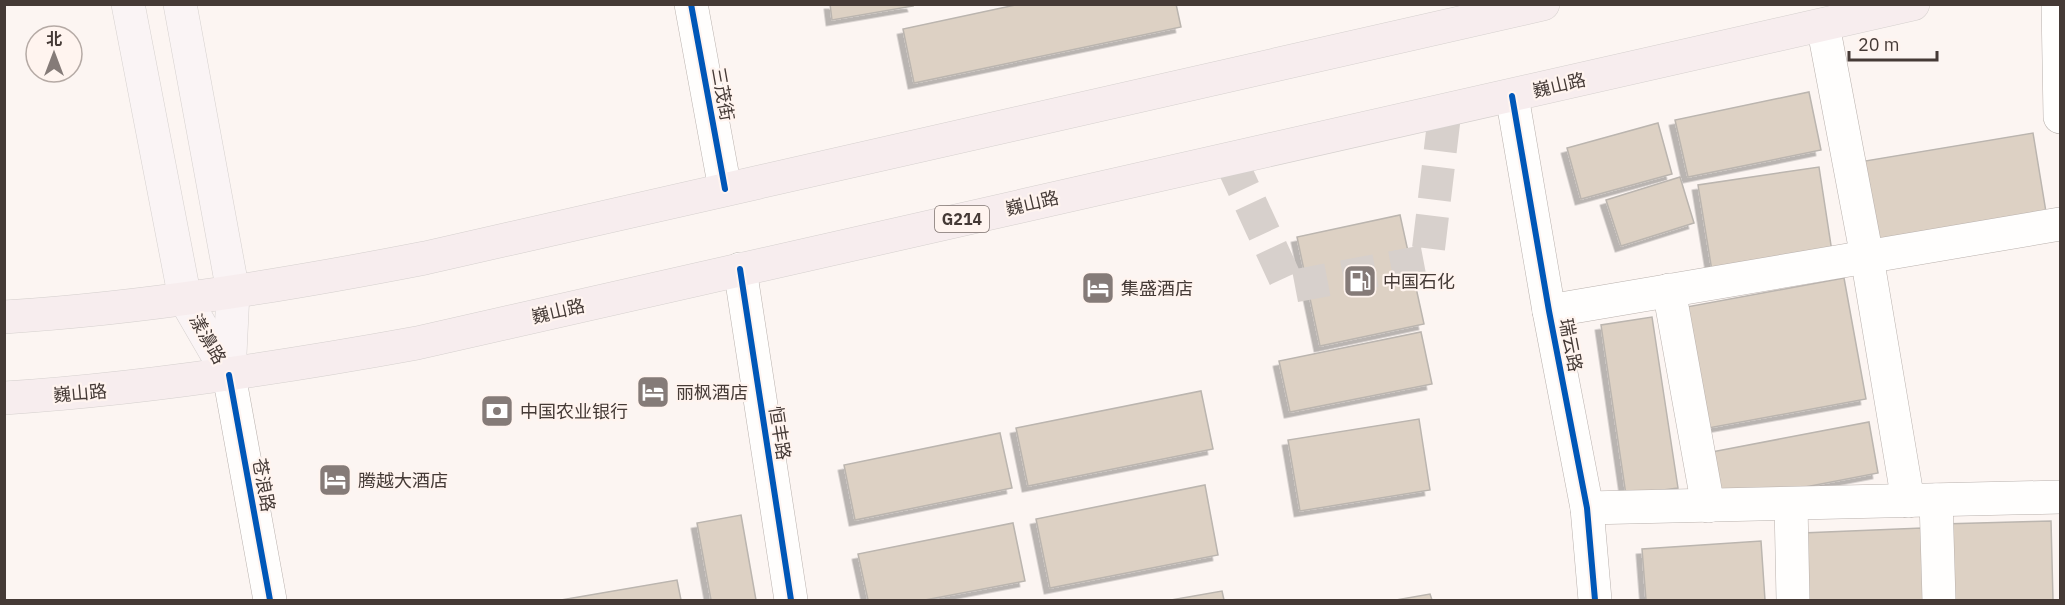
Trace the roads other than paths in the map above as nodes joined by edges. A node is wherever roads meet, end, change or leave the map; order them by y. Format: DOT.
graph roads {
  1 [pos="128,4"];
  2 [pos="180,4"];
  3 [pos="691,4"];
  4 [pos="1543,4"];
  5 [pos="1913,4"];
  6 [pos="2058,4"];
  7 [pos="1471,13"];
  8 [pos="1823,25"];
  9 [pos="1512,96"];
  10 [pos="2061,117"];
  11 [pos="725,189"];
  12 [pos="2061,224"];
  13 [pos="1867,257"];
  14 [pos="740,269"];
  15 [pos="1669,290"];
  16 [pos="233,292"];
  17 [pos="185,299"];
  18 [pos="1549,311"];
  19 [pos="4,317"];
  20 [pos="229,375"];
  21 [pos="4,399"];
  22 [pos="2061,497"];
  23 [pos="1922,501"];
  24 [pos="1791,504"];
  25 [pos="1708,506"];
  26 [pos="1587,508"];
  27 [pos="270,600"];
  28 [pos="791,600"];
  29 [pos="1595,600"];
  30 [pos="1793,600"];
  31 [pos="1939,600"];
  1 -- 17 [label="main road, 漾濞路"];
  2 -- 16 [label="main road, 漾濞路"];
  3 -- 11 [label="street, 三茂街"];
  4 -- 7 [label="highway"];
  5 -- 8 [label="highway, 巍山路 / G214"];
  6 -- 10 [label="street"];
  7 -- 11 [label="highway"];
  8 -- 9 [label="highway, 巍山路 / G214"];
  8 -- 13 [label="street"];
  9 -- 14 [label="highway, 巍山路 / G214"];
  9 -- 18 [label="street, 瑞云路"];
  11 -- 16 [label="highway"];
  12 -- 13 [label="street"];
  13 -- 15 [label="street"];
  13 -- 23 [label="street"];
  14 -- 20 [label="highway, 巍山路 / G214"];
  14 -- 28 [label="street, 恒丰路"];
  15 -- 18 [label="street"];
  15 -- 25 [label="street"];
  16 -- 17 [label="highway"];
  16 -- 20 [label="main road, 漾濞路"];
  17 -- 19 [label="highway"];
  17 -- 20 [label="main road, 漾濞路"];
  18 -- 26 [label="street, 瑞云路"];
  20 -- 21 [label="highway, 巍山路 / G214"];
  20 -- 27 [label="street, 苍浪路"];
  22 -- 23 [label="street"];
  23 -- 24 [label="street"];
  23 -- 31 [label="street"];
  24 -- 25 [label="street"];
  24 -- 30 [label="street"];
  25 -- 26 [label="street"];
  26 -- 29 [label="street, 瑞云路"];
}
